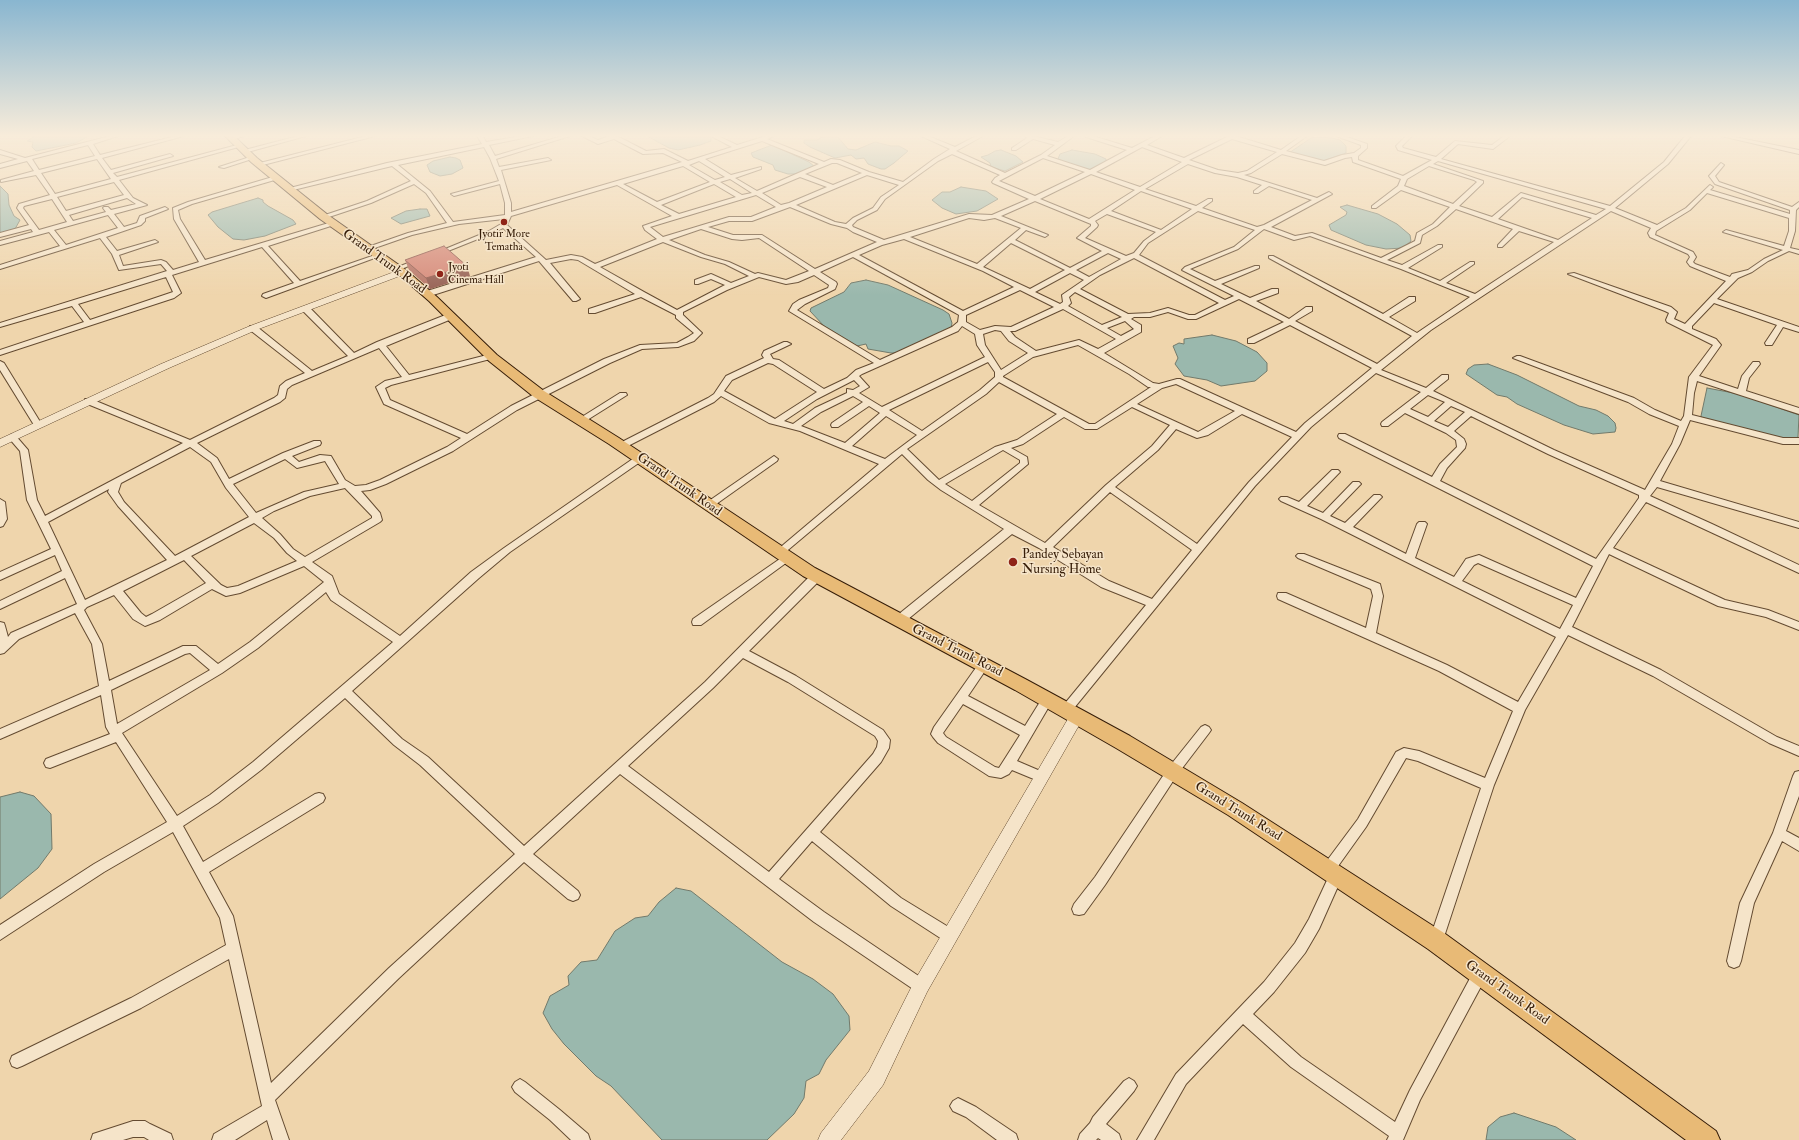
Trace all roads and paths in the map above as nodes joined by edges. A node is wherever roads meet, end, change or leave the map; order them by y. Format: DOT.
graph roads {
  1 [pos="47,189"];
  2 [pos="79,189"];
  3 [pos="123,189"];
  4 [pos="237,189"];
  5 [pos="289,189"];
  6 [pos="397,189"];
  7 [pos="424,189"];
  8 [pos="473,189"];
  9 [pos="504,189"];
  10 [pos="599,189"];
  11 [pos="628,189"];
  12 [pos="696,189"];
  13 [pos="727,189"];
  14 [pos="751,189"];
  15 [pos="766,189"];
  16 [pos="827,189"];
  17 [pos="896,189"];
  18 [pos="1012,189"];
  19 [pos="1055,189"];
  20 [pos="1260,189"];
  21 [pos="1284,189"];
  22 [pos="1398,189"];
  23 [pos="1405,189"];
  24 [pos="1474,189"];
  25 [pos="1542,189"];
  26 [pos="1634,189"];
  27 [pos="1708,189"];
  28 [pos="1735,189"];
  29 [pos="1139,190"];
  30 [pos="1706,191"];
  31 [pos="1256,192"];
  32 [pos="757,193"];
  33 [pos="454,194"];
  34 [pos="1329,194"];
  35 [pos="128,196"];
  36 [pos="52,197"];
  37 [pos="742,198"];
  38 [pos="1034,199"];
  39 [pos="1210,200"];
  40 [pos="1318,200"];
  41 [pos="103,203"];
  42 [pos="142,204"];
  43 [pos="658,204"];
  44 [pos="791,205"];
  45 [pos="783,207"];
  46 [pos="1374,207"];
  47 [pos="1456,207"];
  48 [pos="1611,208"];
  49 [pos="165,209"];
  50 [pos="175,209"];
  51 [pos="1196,209"];
  52 [pos="1795,210"];
  53 [pos="1106,211"];
  54 [pos="109,213"];
  55 [pos="64,214"];
  56 [pos="508,216"];
  57 [pos="677,216"];
  58 [pos="995,216"];
  59 [pos="1596,217"];
  60 [pos="1494,220"];
  61 [pos="328,221"];
  62 [pos="1089,222"];
  63 [pos="71,223"];
  64 [pos="451,224"];
  65 [pos="503,225"];
  66 [pos="33,226"];
  67 [pos="701,227"];
  68 [pos="849,227"];
  69 [pos="1025,228"];
  70 [pos="1263,228"];
  71 [pos="1518,228"];
  72 [pos="50,229"];
  73 [pos="122,229"];
  74 [pos="1655,229"];
  75 [pos="37,232"];
  76 [pos="1161,232"];
  77 [pos="1726,232"];
  78 [pos="0,235"];
  79 [pos="102,235"];
  80 [pos="1045,235"];
  81 [pos="904,237"];
  82 [pos="661,239"];
  83 [pos="1011,240"];
  84 [pos="155,242"];
  85 [pos="881,242"];
  86 [pos="1559,242"];
  87 [pos="0,243"];
  88 [pos="264,245"];
  89 [pos="1440,246"];
  90 [pos="1500,246"];
  91 [pos="64,247"];
  92 [pos="1788,249"];
  93 [pos="1107,251"];
  94 [pos="372,252"];
  95 [pos="1799,252"];
  96 [pos="115,254"];
  97 [pos="854,255"];
  98 [pos="1129,257"];
  99 [pos="1271,257"];
  100 [pos="543,260"];
  101 [pos="1382,260"];
  102 [pos="203,263"];
  103 [pos="1472,264"];
  104 [pos="596,266"];
  105 [pos="0,267"];
  106 [pos="978,267"];
  107 [pos="1257,267"];
  108 [pos="1403,268"];
  109 [pos="1070,270"];
  110 [pos="400,271"];
  111 [pos="169,272"];
  112 [pos="817,272"];
  113 [pos="1572,274"];
  114 [pos="754,276"];
  115 [pos="1088,280"];
  116 [pos="1730,280"];
  117 [pos="698,282"];
  118 [pos="299,284"];
  119 [pos="1215,284"];
  120 [pos="1440,284"];
  121 [pos="730,285"];
  122 [pos="1020,287"];
  123 [pos="1075,289"];
  124 [pos="1275,291"];
  125 [pos="1030,292"];
  126 [pos="427,294"];
  127 [pos="641,294"];
  128 [pos="266,296"];
  129 [pos="1239,296"];
  130 [pos="1475,297"];
  131 [pos="576,299"];
  132 [pos="1412,299"];
  133 [pos="1712,300"];
  134 [pos="1250,301"];
  135 [pos="73,302"];
  136 [pos="1225,303"];
  137 [pos="1062,306"];
  138 [pos="306,309"];
  139 [pos="1309,309"];
  140 [pos="592,312"];
  141 [pos="678,313"];
  142 [pos="962,314"];
  143 [pos="451,316"];
  144 [pos="1127,317"];
  145 [pos="1383,318"];
  146 [pos="1289,322"];
  147 [pos="962,323"];
  148 [pos="89,324"];
  149 [pos="1781,324"];
  150 [pos="0,325"];
  151 [pos="254,328"];
  152 [pos="1102,328"];
  153 [pos="1687,328"];
  154 [pos="1004,329"];
  155 [pos="1799,330"];
  156 [pos="979,333"];
  157 [pos="1418,336"];
  158 [pos="1122,340"];
  159 [pos="1251,341"];
  160 [pos="1769,343"];
  161 [pos="380,344"];
  162 [pos="787,344"];
  163 [pos="0,352"];
  164 [pos="1099,352"];
  165 [pos="1034,354"];
  166 [pos="352,356"];
  167 [pos="491,356"];
  168 [pos="989,358"];
  169 [pos="1517,358"];
  170 [pos="770,360"];
  171 [pos="0,363"];
  172 [pos="880,363"];
  173 [pos="1756,364"];
  174 [pos="1376,369"];
  175 [pos="311,374"];
  176 [pos="855,376"];
  177 [pos="1000,376"];
  178 [pos="4,377"];
  179 [pos="1445,377"];
  180 [pos="1694,377"];
  181 [pos="407,378"];
  182 [pos="840,385"];
  183 [pos="1159,386"];
  184 [pos="1426,391"];
  185 [pos="720,392"];
  186 [pos="822,392"];
  187 [pos="854,393"];
  188 [pos="1742,393"];
  189 [pos="541,395"];
  190 [pos="623,395"];
  191 [pos="88,401"];
  192 [pos="869,402"];
  193 [pos="1450,402"];
  194 [pos="1131,404"];
  195 [pos="1404,409"];
  196 [pos="1242,410"];
  197 [pos="884,411"];
  198 [pos="1799,411"];
  199 [pos="1470,412"];
  200 [pos="1063,414"];
  201 [pos="581,420"];
  202 [pos="1429,421"];
  203 [pos="1686,421"];
  204 [pos="777,422"];
  205 [pos="1385,424"];
  206 [pos="38,425"];
  207 [pos="835,425"];
  208 [pos="1174,426"];
  209 [pos="794,427"];
  210 [pos="1449,431"];
  211 [pos="922,434"];
  212 [pos="1297,436"];
  213 [pos="1342,436"];
  214 [pos="12,437"];
  215 [pos="469,438"];
  216 [pos="1799,440"];
  217 [pos="0,443"];
  218 [pos="190,443"];
  219 [pos="317,443"];
  220 [pos="621,446"];
  221 [pos="846,447"];
  222 [pos="1004,447"];
  223 [pos="902,449"];
  224 [pos="286,455"];
  225 [pos="640,458"];
  226 [pos="774,459"];
  227 [pos="886,463"];
  228 [pos="1335,472"];
  229 [pos="118,481"];
  230 [pos="228,483"];
  231 [pos="1434,483"];
  232 [pos="1655,483"];
  233 [pos="939,484"];
  234 [pos="1356,484"];
  235 [pos="349,487"];
  236 [pos="1109,487"];
  237 [pos="1644,496"];
  238 [pos="1377,497"];
  239 [pos="1284,499"];
  240 [pos="0,502"];
  241 [pos="709,506"];
  242 [pos="972,506"];
  243 [pos="1300,506"];
  244 [pos="1324,517"];
  245 [pos="255,518"];
  246 [pos="43,521"];
  247 [pos="0,524"];
  248 [pos="1422,524"];
  249 [pos="1799,524"];
  250 [pos="1346,528"];
  251 [pos="1011,529"];
  252 [pos="1043,546"];
  253 [pos="1607,549"];
  254 [pos="57,550"];
  255 [pos="1198,550"];
  256 [pos="783,555"];
  257 [pos="185,556"];
  258 [pos="1301,556"];
  259 [pos="1409,560"];
  260 [pos="174,561"];
  261 [pos="304,562"];
  262 [pos="1598,564"];
  263 [pos="1799,568"];
  264 [pos="68,573"];
  265 [pos="0,576"];
  266 [pos="817,576"];
  267 [pos="330,583"];
  268 [pos="1456,583"];
  269 [pos="213,584"];
  270 [pos="116,590"];
  271 [pos="1282,596"];
  272 [pos="1578,603"];
  273 [pos="1154,604"];
  274 [pos="0,605"];
  275 [pos="81,607"];
  276 [pos="898,620"];
  277 [pos="697,622"];
  278 [pos="0,626"];
  279 [pos="1799,626"];
  280 [pos="1564,632"];
  281 [pos="1370,634"];
  282 [pos="401,642"];
  283 [pos="2,648"];
  284 [pos="742,652"];
  285 [pos="984,665"];
  286 [pos="218,670"];
  287 [pos="105,688"];
  288 [pos="345,691"];
  289 [pos="961,698"];
  290 [pos="1047,700"];
  291 [pos="1520,709"];
  292 [pos="1084,720"];
  293 [pos="1205,730"];
  294 [pos="117,733"];
  295 [pos="1027,733"];
  296 [pos="0,734"];
  297 [pos="1799,751"];
  298 [pos="1009,762"];
  299 [pos="50,764"];
  300 [pos="620,767"];
  301 [pos="1172,771"];
  302 [pos="1799,776"];
  303 [pos="1041,777"];
  304 [pos="1488,785"];
  305 [pos="319,798"];
  306 [pos="175,824"];
  307 [pos="812,833"];
  308 [pos="1779,833"];
  309 [pos="1799,845"];
  310 [pos="525,855"];
  311 [pos="201,870"];
  312 [pos="1332,872"];
  313 [pos="770,880"];
  314 [pos="573,895"];
  315 [pos="1079,909"];
  316 [pos="0,933"];
  317 [pos="950,936"];
  318 [pos="1436,941"];
  319 [pos="233,949"];
  320 [pos="1734,961"];
  321 [pos="1480,974"];
  322 [pos="921,986"];
  323 [pos="1243,1014"];
  324 [pos="17,1061"];
  325 [pos="1129,1086"];
  326 [pos="520,1087"];
  327 [pos="269,1104"];
  328 [pos="958,1106"];
  329 [pos="1098,1126"];
  330 [pos="1396,1137"];
  331 [pos="98,1140"];
  332 [pos="165,1140"];
  333 [pos="220,1140"];
  334 [pos="281,1140"];
  335 [pos="582,1140"];
  336 [pos="828,1140"];
  337 [pos="1010,1140"];
  338 [pos="1086,1140"];
  339 [pos="1113,1140"];
  340 [pos="1145,1140"];
  341 [pos="1707,1140"];
  1 -- 36 [label="street"];
  2 -- 36 [label="street"];
  3 -- 35 [label="street"];
  4 -- 50 [label="street"];
  5 -- 61 [label="main road, Grand Trunk Road"];
  6 -- 61 [label="street"];
  7 -- 64 [label="street"];
  8 -- 33 [label="street"];
  9 -- 56 [label="street"];
  10 -- 56 [label="street"];
  11 -- 43 [label="street"];
  12 -- 43 [label="street"];
  13 -- 37 [label="street"];
  14 -- 32 [label="street"];
  15 -- 32 [label="street"];
  16 -- 44 [label="street"];
  17 -- 68 [label="street"];
  18 -- 38 [label="street"];
  19 -- 38 [label="street"];
  20 -- 31 [label="street"];
  21 -- 40 [label="street"];
  22 -- 46 [label="street"];
  23 -- 47 [label="street"];
  24 -- 47 [label="street"];
  25 -- 48 [label="street"];
  26 -- 48 [label="street"];
  27 -- 30 [label="street"];
  28 -- 52 [label="street"];
  29 -- 51 [label="street"];
  29 -- 53 [label="street"];
  30 -- 52 [label="street"];
  30 -- 74 [label="street"];
  32 -- 37 [label="street"];
  32 -- 45 [label="street"];
  34 -- 40 [label="street"];
  35 -- 41 [label="street"];
  35 -- 42 [label="street"];
  36 -- 55 [label="street"];
  36 -- 66 [label="street"];
  37 -- 57 [label="street"];
  38 -- 58 [label="street"];
  38 -- 62 [label="street"];
  39 -- 51 [label="street"];
  40 -- 70 [label="street"];
  41 -- 54 [label="street"];
  41 -- 55 [label="street"];
  42 -- 49 [label="street"];
  42 -- 54 [label="street"];
  43 -- 57 [label="street"];
  44 -- 45 [label="street"];
  44 -- 68 [label="street"];
  45 -- 67 [label="street"];
  47 -- 60 [label="street"];
  47 -- 101 [label="street"];
  48 -- 59 [label="street"];
  48 -- 74 [label="street"];
  49 -- 50 [label="street"];
  49 -- 73 [label="street"];
  50 -- 102 [label="street"];
  51 -- 70 [label="street"];
  51 -- 76 [label="street"];
  52 -- 92 [label="street"];
  53 -- 62 [label="street"];
  53 -- 76 [label="street"];
  54 -- 63 [label="street"];
  54 -- 73 [label="street"];
  55 -- 63 [label="street"];
  56 -- 64 [label="street"];
  56 -- 65 [label="street"];
  57 -- 82 [label="street"];
  58 -- 69 [label="street"];
  58 -- 81 [label="street"];
  59 -- 60 [label="street"];
  59 -- 86 [label="street"];
  60 -- 71 [label="street"];
  61 -- 88 [label="street"];
  61 -- 94 [label="main road, Grand Trunk Road"];
  62 -- 93 [label="street"];
  63 -- 72 [label="street"];
  64 -- 94 [label="street"];
  65 -- 100 [label="street"];
  65 -- 110 [label="street"];
  66 -- 75 [label="street"];
  66 -- 78 [label="street"];
  67 -- 82 [label="street"];
  67 -- 112 [label="street"];
  68 -- 85 [label="street"];
  69 -- 80 [label="street"];
  69 -- 83 [label="street"];
  70 -- 101 [label="street"];
  70 -- 119 [label="street"];
  71 -- 86 [label="street"];
  71 -- 90 [label="street"];
  72 -- 75 [label="street"];
  72 -- 91 [label="street"];
  73 -- 79 [label="street"];
  74 -- 116 [label="street"];
  75 -- 87 [label="street"];
  76 -- 98 [label="street"];
  77 -- 92 [label="street"];
  79 -- 91 [label="street"];
  79 -- 96 [label="street"];
  81 -- 85 [label="street"];
  81 -- 106 [label="street"];
  82 -- 104 [label="street"];
  82 -- 114 [label="street"];
  83 -- 106 [label="street"];
  83 -- 109 [label="street"];
  84 -- 96 [label="street"];
  85 -- 97 [label="street"];
  86 -- 130 [label="street"];
  88 -- 102 [label="street"];
  88 -- 118 [label="street"];
  89 -- 108 [label="street"];
  91 -- 105 [label="street"];
  92 -- 95 [label="street"];
  92 -- 116 [label="street"];
  93 -- 98 [label="street"];
  93 -- 109 [label="street"];
  94 -- 110 [label="main road, Grand Trunk Road"];
  94 -- 118 [label="street"];
  96 -- 111 [label="street"];
  97 -- 112 [label="street"];
  97 -- 142 [label="street"];
  98 -- 115 [label="street"];
  98 -- 136 [label="street"];
  99 -- 145 [label="street"];
  100 -- 104 [label="street"];
  100 -- 126 [label="street"];
  100 -- 131 [label="street"];
  101 -- 108 [label="street"];
  102 -- 111 [label="street"];
  103 -- 120 [label="street"];
  104 -- 127 [label="street"];
  106 -- 122 [label="street"];
  107 -- 119 [label="street"];
  108 -- 120 [label="street"];
  109 -- 115 [label="street"];
  109 -- 125 [label="street"];
  110 -- 126 [label="main road, Grand Trunk Road"];
  110 -- 138 [label="street"];
  111 -- 135 [label="street"];
  111 -- 148 [label="street"];
  112 -- 114 [label="street"];
  112 -- 172 [label="street"];
  113 -- 153 [label="street"];
  114 -- 121 [label="street"];
  115 -- 123 [label="street"];
  116 -- 133 [label="street"];
  117 -- 121 [label="street"];
  118 -- 128 [label="street"];
  119 -- 129 [label="street"];
  120 -- 130 [label="street"];
  121 -- 141 [label="street"];
  122 -- 125 [label="street"];
  122 -- 142 [label="street"];
  123 -- 137 [label="street"];
  123 -- 144 [label="street"];
  124 -- 134 [label="street"];
  125 -- 137 [label="street"];
  126 -- 143 [label="main road, Grand Trunk Road"];
  127 -- 140 [label="street"];
  127 -- 141 [label="street"];
  129 -- 134 [label="street"];
  129 -- 136 [label="street"];
  130 -- 157 [label="street"];
  132 -- 145 [label="street"];
  133 -- 149 [label="street"];
  133 -- 153 [label="street"];
  134 -- 146 [label="street"];
  135 -- 148 [label="street"];
  135 -- 150 [label="street"];
  136 -- 144 [label="street"];
  137 -- 152 [label="street"];
  137 -- 154 [label="street"];
  138 -- 151 [label="street"];
  138 -- 166 [label="street"];
  139 -- 146 [label="street"];
  141 -- 189 [label="street"];
  142 -- 147 [label="street"];
  143 -- 161 [label="street"];
  143 -- 167 [label="main road, Grand Trunk Road"];
  144 -- 152 [label="street"];
  144 -- 158 [label="street"];
  145 -- 157 [label="street"];
  146 -- 159 [label="street"];
  146 -- 174 [label="street"];
  147 -- 156 [label="street"];
  147 -- 172 [label="street"];
  148 -- 163 [label="street"];
  149 -- 155 [label="street"];
  149 -- 160 [label="street"];
  151 -- 175 [label="street"];
  151 -- 191 [label="street"];
  152 -- 158 [label="street"];
  153 -- 180 [label="street"];
  154 -- 156 [label="street"];
  154 -- 165 [label="street"];
  156 -- 168 [label="street"];
  157 -- 174 [label="street"];
  158 -- 164 [label="street"];
  161 -- 166 [label="street"];
  161 -- 181 [label="street"];
  162 -- 170 [label="street"];
  164 -- 165 [label="street"];
  164 -- 183 [label="street"];
  165 -- 177 [label="street"];
  166 -- 175 [label="street"];
  167 -- 181 [label="street"];
  167 -- 189 [label="main road, Grand Trunk Road"];
  168 -- 177 [label="street"];
  168 -- 197 [label="street"];
  169 -- 203 [label="street"];
  170 -- 185 [label="street"];
  170 -- 186 [label="street"];
  171 -- 178 [label="street"];
  172 -- 176 [label="street"];
  173 -- 188 [label="street"];
  174 -- 184 [label="street"];
  174 -- 212 [label="street"];
  175 -- 218 [label="street"];
  176 -- 182 [label="street"];
  176 -- 187 [label="street"];
  177 -- 200 [label="street"];
  177 -- 211 [label="street"];
  178 -- 206 [label="street"];
  179 -- 184 [label="street"];
  180 -- 188 [label="street"];
  180 -- 203 [label="street"];
  181 -- 215 [label="street"];
  182 -- 186 [label="street"];
  182 -- 187 [label="street"];
  183 -- 194 [label="street"];
  183 -- 196 [label="street"];
  184 -- 193 [label="street"];
  184 -- 195 [label="street"];
  185 -- 204 [label="street"];
  185 -- 220 [label="street"];
  186 -- 204 [label="street"];
  187 -- 192 [label="street"];
  187 -- 209 [label="street"];
  188 -- 198 [label="street"];
  189 -- 201 [label="main road, Grand Trunk Road"];
  189 -- 215 [label="street"];
  190 -- 201 [label="street"];
  191 -- 206 [label="street"];
  191 -- 218 [label="street"];
  192 -- 197 [label="street"];
  192 -- 207 [label="street"];
  193 -- 199 [label="street"];
  193 -- 202 [label="street"];
  194 -- 200 [label="street"];
  194 -- 208 [label="street"];
  195 -- 202 [label="street"];
  195 -- 205 [label="street"];
  196 -- 208 [label="street"];
  196 -- 212 [label="street"];
  197 -- 211 [label="street"];
  197 -- 221 [label="street"];
  199 -- 210 [label="street"];
  199 -- 237 [label="street"];
  200 -- 222 [label="street"];
  201 -- 220 [label="main road, Grand Trunk Road"];
  202 -- 210 [label="street"];
  203 -- 216 [label="street"];
  203 -- 232 [label="street"];
  204 -- 209 [label="street"];
  206 -- 214 [label="street"];
  208 -- 236 [label="street"];
  209 -- 221 [label="street"];
  210 -- 231 [label="street"];
  211 -- 223 [label="street"];
  212 -- 255 [label="street"];
  213 -- 231 [label="street"];
  214 -- 217 [label="street"];
  214 -- 246 [label="street"];
  215 -- 235 [label="street"];
  218 -- 229 [label="street"];
  218 -- 230 [label="street"];
  219 -- 224 [label="street"];
  220 -- 225 [label="main road, Grand Trunk Road"];
  221 -- 227 [label="street"];
  222 -- 233 [label="street"];
  222 -- 242 [label="street"];
  223 -- 227 [label="street"];
  223 -- 233 [label="street"];
  224 -- 230 [label="street"];
  224 -- 235 [label="street"];
  225 -- 241 [label="main road, Grand Trunk Road"];
  225 -- 282 [label="street"];
  226 -- 241 [label="street"];
  227 -- 256 [label="street"];
  228 -- 243 [label="street"];
  229 -- 246 [label="street"];
  229 -- 260 [label="street"];
  230 -- 245 [label="street"];
  231 -- 262 [label="street"];
  232 -- 237 [label="street"];
  232 -- 249 [label="street"];
  233 -- 242 [label="street"];
  234 -- 244 [label="street"];
  235 -- 245 [label="street"];
  235 -- 261 [label="street"];
  236 -- 252 [label="street"];
  236 -- 255 [label="street"];
  237 -- 253 [label="street"];
  237 -- 263 [label="street"];
  238 -- 250 [label="street"];
  239 -- 243 [label="street"];
  240 -- 247 [label="street"];
  241 -- 256 [label="main road, Grand Trunk Road"];
  242 -- 251 [label="street"];
  243 -- 244 [label="street"];
  244 -- 250 [label="street"];
  245 -- 257 [label="street"];
  245 -- 261 [label="street"];
  246 -- 254 [label="street"];
  248 -- 259 [label="street"];
  250 -- 259 [label="street"];
  251 -- 252 [label="street"];
  251 -- 276 [label="street"];
  252 -- 273 [label="street"];
  253 -- 262 [label="street"];
  253 -- 279 [label="street"];
  254 -- 264 [label="street"];
  254 -- 265 [label="street"];
  255 -- 273 [label="street"];
  256 -- 266 [label="main road, Grand Trunk Road"];
  256 -- 277 [label="street"];
  257 -- 260 [label="street"];
  257 -- 269 [label="street"];
  258 -- 281 [label="street"];
  259 -- 268 [label="street"];
  260 -- 270 [label="street"];
  261 -- 267 [label="street"];
  261 -- 269 [label="street"];
  262 -- 272 [label="street"];
  264 -- 274 [label="street"];
  264 -- 275 [label="street"];
  266 -- 276 [label="main road, Grand Trunk Road"];
  266 -- 284 [label="street"];
  267 -- 282 [label="street"];
  267 -- 286 [label="street"];
  268 -- 272 [label="street"];
  268 -- 280 [label="street"];
  269 -- 270 [label="street"];
  270 -- 275 [label="street"];
  271 -- 281 [label="street"];
  272 -- 280 [label="street"];
  273 -- 292 [label="street"];
  275 -- 283 [label="street"];
  275 -- 287 [label="street"];
  276 -- 285 [label="main road, Grand Trunk Road"];
  278 -- 283 [label="street"];
  280 -- 291 [label="street"];
  280 -- 297 [label="street"];
  281 -- 291 [label="street"];
  282 -- 288 [label="street"];
  284 -- 300 [label="street"];
  284 -- 307 [label="street"];
  285 -- 289 [label="street"];
  285 -- 290 [label="main road, Grand Trunk Road"];
  286 -- 287 [label="street"];
  286 -- 294 [label="street"];
  287 -- 294 [label="street"];
  287 -- 296 [label="street"];
  288 -- 306 [label="street"];
  288 -- 310 [label="street"];
  289 -- 295 [label="street"];
  289 -- 298 [label="street"];
  290 -- 292 [label="main road, Grand Trunk Road"];
  290 -- 295 [label="street"];
  291 -- 304 [label="street"];
  292 -- 301 [label="main road, Grand Trunk Road"];
  292 -- 303 [label="street"];
  293 -- 301 [label="street"];
  294 -- 299 [label="street"];
  294 -- 306 [label="street"];
  295 -- 298 [label="street"];
  298 -- 303 [label="street"];
  300 -- 310 [label="street"];
  300 -- 313 [label="street"];
  301 -- 312 [label="main road, Grand Trunk Road"];
  301 -- 315 [label="street"];
  302 -- 308 [label="street"];
  303 -- 317 [label="street"];
  304 -- 312 [label="street"];
  304 -- 318 [label="street"];
  305 -- 311 [label="street"];
  306 -- 311 [label="street"];
  306 -- 316 [label="street"];
  307 -- 313 [label="street"];
  307 -- 317 [label="street"];
  308 -- 309 [label="street"];
  308 -- 320 [label="street"];
  310 -- 314 [label="street"];
  310 -- 327 [label="street"];
  311 -- 319 [label="street"];
  312 -- 318 [label="main road, Grand Trunk Road"];
  312 -- 323 [label="street"];
  313 -- 322 [label="street"];
  317 -- 322 [label="street"];
  318 -- 321 [label="main road, Grand Trunk Road"];
  319 -- 324 [label="street"];
  319 -- 327 [label="street"];
  321 -- 330 [label="street"];
  321 -- 341 [label="main road, Grand Trunk Road"];
  322 -- 336 [label="street"];
  323 -- 330 [label="street"];
  323 -- 340 [label="street"];
  325 -- 329 [label="street"];
  326 -- 335 [label="street"];
  327 -- 333 [label="street"];
  327 -- 334 [label="street"];
  328 -- 337 [label="street"];
  329 -- 338 [label="street"];
  329 -- 339 [label="street"];
  331 -- 332 [label="street"];
}
